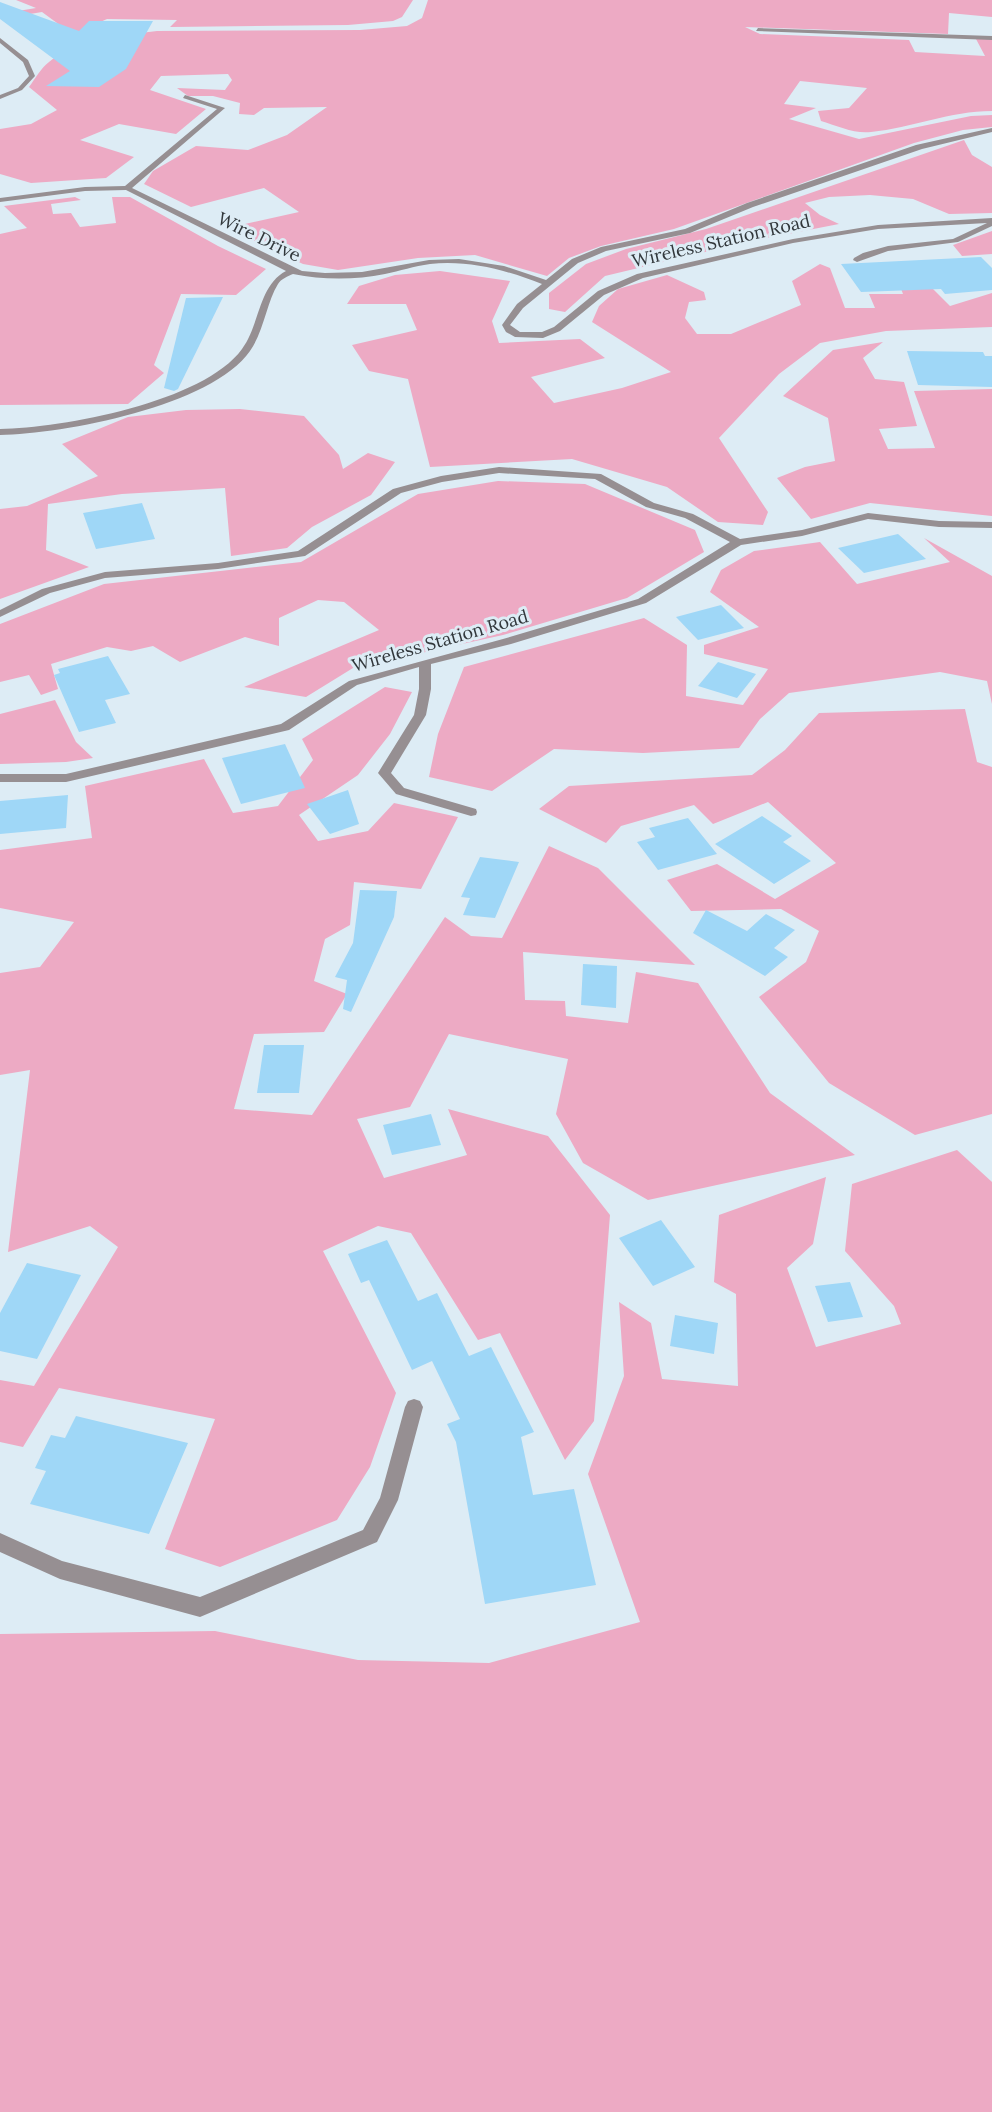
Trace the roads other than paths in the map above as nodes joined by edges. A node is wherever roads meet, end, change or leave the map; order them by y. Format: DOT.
graph roads {
  1 [pos="758,30"];
  2 [pos="992,38"];
  3 [pos="0,40"];
  4 [pos="0,97"];
  5 [pos="185,97"];
  6 [pos="992,130"];
  7 [pos="127,188"];
  8 [pos="0,200"];
  9 [pos="992,221"];
  10 [pos="857,260"];
  11 [pos="292,271"];
  12 [pos="546,283"];
  13 [pos="0,432"];
  14 [pos="992,525"];
  15 [pos="738,542"];
  16 [pos="0,614"];
  17 [pos="425,662"];
  18 [pos="0,778"];
  19 [pos="471,812"];
  20 [pos="414,1407"];
  21 [pos="0,1542"];
  1 -- 2 [label="street"];
  3 -- 4 [label="street"];
  5 -- 7 [label="street"];
  6 -- 12 [label="street, Wireless Station Road"];
  7 -- 8 [label="street, Wire Drive"];
  7 -- 11 [label="street, Wire Drive"];
  9 -- 10 [label="street"];
  9 -- 12 [label="street, Wireless Station Road"];
  11 -- 12 [label="street, Wire Drive"];
  11 -- 13 [label="street"];
  14 -- 15 [label="street, Wireless Station Road"];
  15 -- 16 [label="street"];
  15 -- 17 [label="street, Wireless Station Road"];
  17 -- 18 [label="street, Wireless Station Road"];
  17 -- 19 [label="street"];
  20 -- 21 [label="street"];
}
